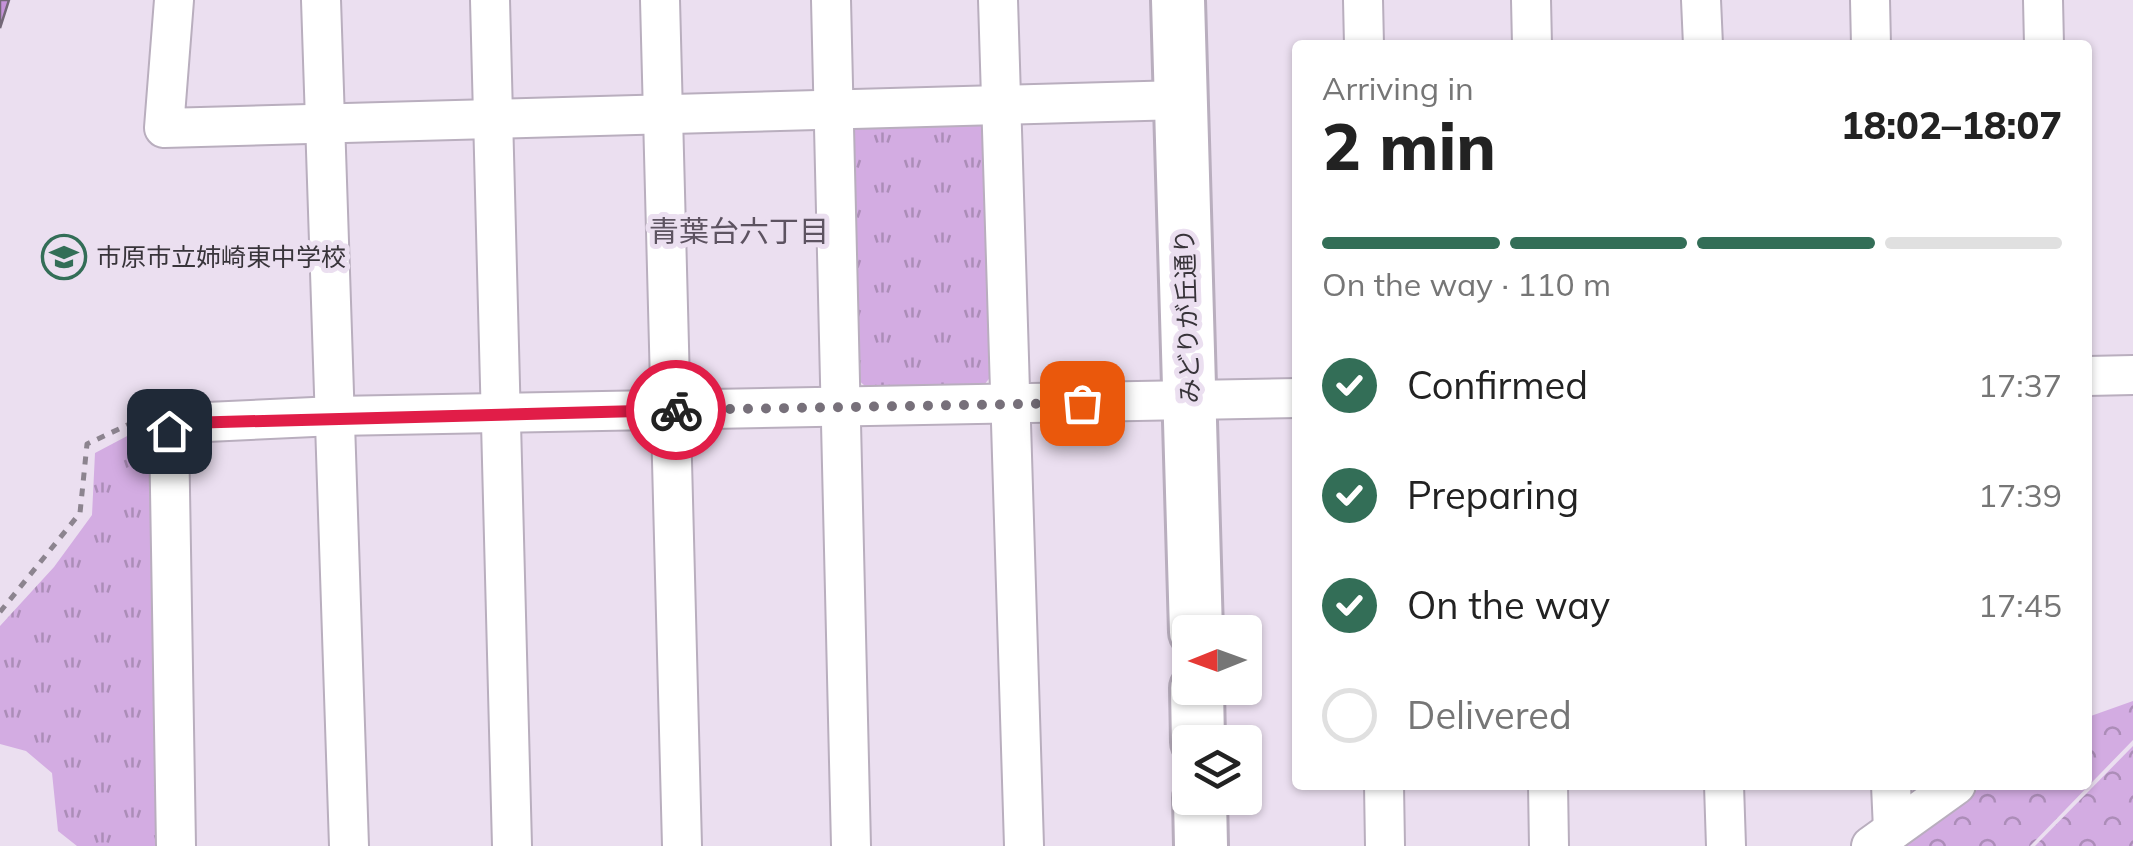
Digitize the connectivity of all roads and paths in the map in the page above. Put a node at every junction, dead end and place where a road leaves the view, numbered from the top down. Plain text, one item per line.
1 (174, 0) edge
2 (321, 0) edge
3 (490, 0) edge
4 (660, 0) edge
5 (831, 0) edge
6 (998, 0) edge
7 (1178, 0) edge
8 (1363, 0) edge
9 (1531, 0) edge
10 (1701, 0) edge
11 (1870, 0) edge
12 (2043, 0) edge
13 (1364, 40) edge
14 (1532, 40) edge
15 (1703, 40) edge
16 (1872, 40) edge
17 (2044, 40) edge
18 (1181, 100) junction
19 (1001, 104) junction
20 (834, 109) junction
21 (662, 113) junction
22 (493, 117) junction
23 (325, 122) junction
24 (2133, 375) edge
25 (2092, 376) edge
26 (1292, 398) edge
27 (1189, 401) junction
28 (1010, 404) junction
29 (840, 408) junction
30 (670, 410) junction
31 (500, 413) junction
32 (335, 416) junction
33 (169, 431) junction
34 (0, 612) edge
35 (1195, 615) edge
36 (1384, 790) edge
37 (1548, 790) edge
38 (1724, 790) edge
39 (1891, 790) edge
40 (1949, 790) edge
41 (1200, 815) edge
42 (1882, 838) edge
43 (176, 846) edge
44 (349, 846) edge
45 (512, 846) edge
46 (682, 846) edge
47 (851, 846) edge
48 (1024, 846) edge
49 (1201, 846) edge
50 (1386, 846) edge
51 (1549, 846) edge
52 (1726, 846) edge

1 - 23 street
2 - 23 street
3 - 22 street
4 - 21 street
5 - 20 street
6 - 19 street
7 - 18 street, みどりが丘通り
8 - 13 street
9 - 14 street
10 - 15 street
11 - 16 street
12 - 17 street
18 - 19 street
18 - 27 street, みどりが丘通り
19 - 20 street
19 - 28 street
20 - 21 street
20 - 29 street
21 - 22 street
21 - 30 street
22 - 23 street
22 - 31 street
23 - 32 street
24 - 25 street
26 - 27 street
27 - 28 street
27 - 35 street, みどりが丘通り
28 - 29 street
28 - 48 street
29 - 30 street
29 - 47 street
30 - 31 street
30 - 46 street
31 - 32 street
31 - 45 street
32 - 33 street
32 - 44 street
33 - 34 path
33 - 43 street
36 - 50 street
37 - 51 street
38 - 52 street
39 - 42 street
40 - 42 street
41 - 49 street

